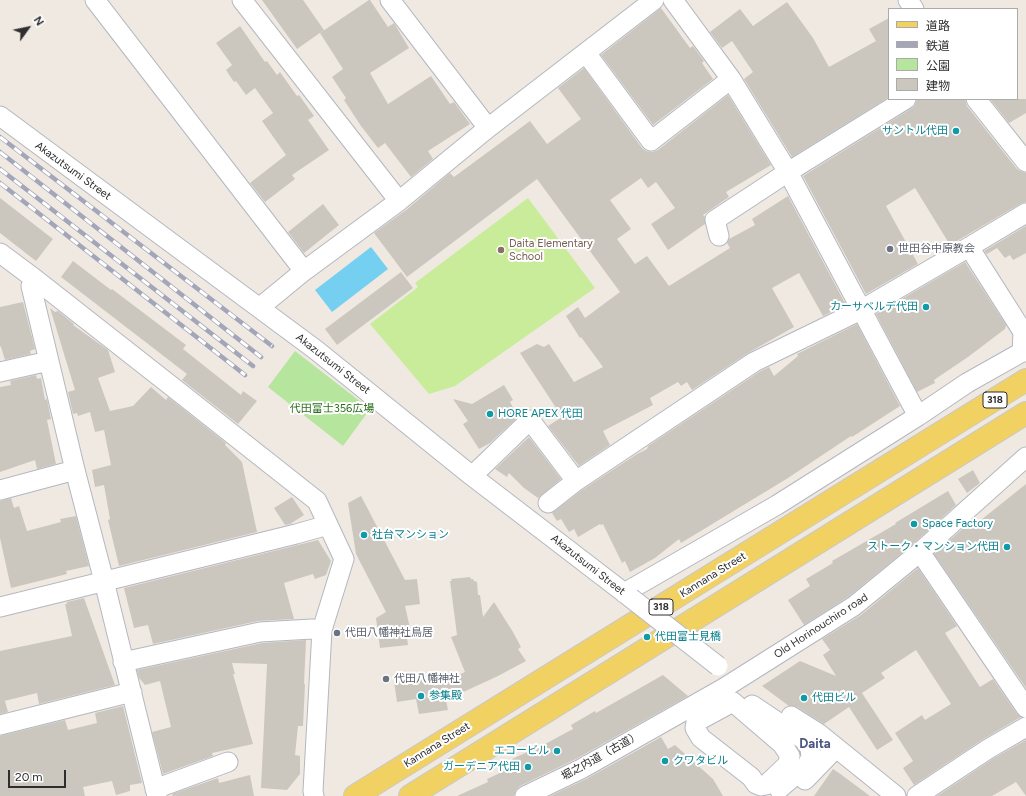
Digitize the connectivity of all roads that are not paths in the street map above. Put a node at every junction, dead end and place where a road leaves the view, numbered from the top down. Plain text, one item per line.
1 (95, 0) edge
2 (242, 0) edge
3 (390, 0) edge
4 (654, 0) edge
5 (673, 0) edge
6 (586, 53) junction
7 (731, 79) junction
8 (904, 100) edge
9 (977, 100) edge
10 (0, 116) edge
11 (488, 128) junction
12 (1026, 162) edge
13 (788, 172) junction
14 (398, 201) junction
15 (1026, 213) edge
16 (719, 236) dead end
17 (969, 247) junction
18 (1, 255) edge
19 (304, 271) junction
20 (35, 279) junction
21 (259, 308) junction
22 (861, 310) junction
23 (1024, 352) edge
24 (49, 361) junction
25 (0, 372) edge
26 (1026, 380) edge
27 (1026, 413) edge
28 (918, 416) junction
29 (1026, 459) edge
30 (75, 470) junction
31 (472, 476) junction
32 (576, 481) junction
33 (0, 490) edge
34 (548, 502) dead end
35 (328, 525) junction
36 (920, 552) junction
37 (104, 581) junction
38 (627, 595) junction
39 (0, 607) edge
40 (322, 630) junction
41 (123, 662) junction
42 (732, 684) junction
43 (132, 692) junction
44 (758, 695) dead end
45 (1026, 708) edge
46 (676, 714) junction
47 (0, 726) edge
48 (1026, 727) edge
49 (696, 730) joint
50 (836, 748) junction
51 (867, 758) dead end
52 (228, 762) dead end
53 (156, 792) edge
54 (314, 796) edge
55 (355, 796) edge
56 (410, 796) edge
57 (525, 796) edge
58 (755, 796) edge
59 (768, 796) edge
60 (790, 796) edge
61 (896, 796) edge
62 (912, 796) edge
63 (917, 796) edge

1 - 19 street
2 - 14 street
3 - 11 street
4 - 6 street
5 - 7 street
6 - 7 street
6 - 11 street
7 - 13 street
8 - 13 street
9 - 12 street
10 - 21 street, Akazutsumi Street
11 - 14 street
13 - 16 street
13 - 22 street
14 - 19 street
15 - 17 street
17 - 22 street
17 - 23 street
18 - 20 street
19 - 21 street
20 - 24 street
20 - 35 street
21 - 31 street, Akazutsumi Street
22 - 28 street
22 - 32 street
23 - 28 street
24 - 25 street
24 - 30 street
26 - 55 main road, Kannana Street / 318
27 - 56 main road, 318
28 - 38 street
29 - 36 street, Old Horinouchiro road
30 - 33 street
30 - 37 street
31 - 32 street
31 - 38 street, Akazutsumi Street
32 - 34 street
35 - 37 street
35 - 40 street
36 - 42 street, Old Horinouchiro road
36 - 45 street
37 - 39 street
37 - 41 street
38 - 42 street, Akazutsumi Street, bridge
40 - 41 street
40 - 54 street
41 - 43 street
42 - 46 street, Old Horinouchiro road
42 - 59 street, Akazutsumi Street
43 - 47 street
43 - 53 street
44 - 50 street
46 - 57 street, 堀之内道（古道）
46 - 58 street
48 - 63 street
49 - 49 street
50 - 60 street
50 - 61 street
51 - 62 street
52 - 53 street

